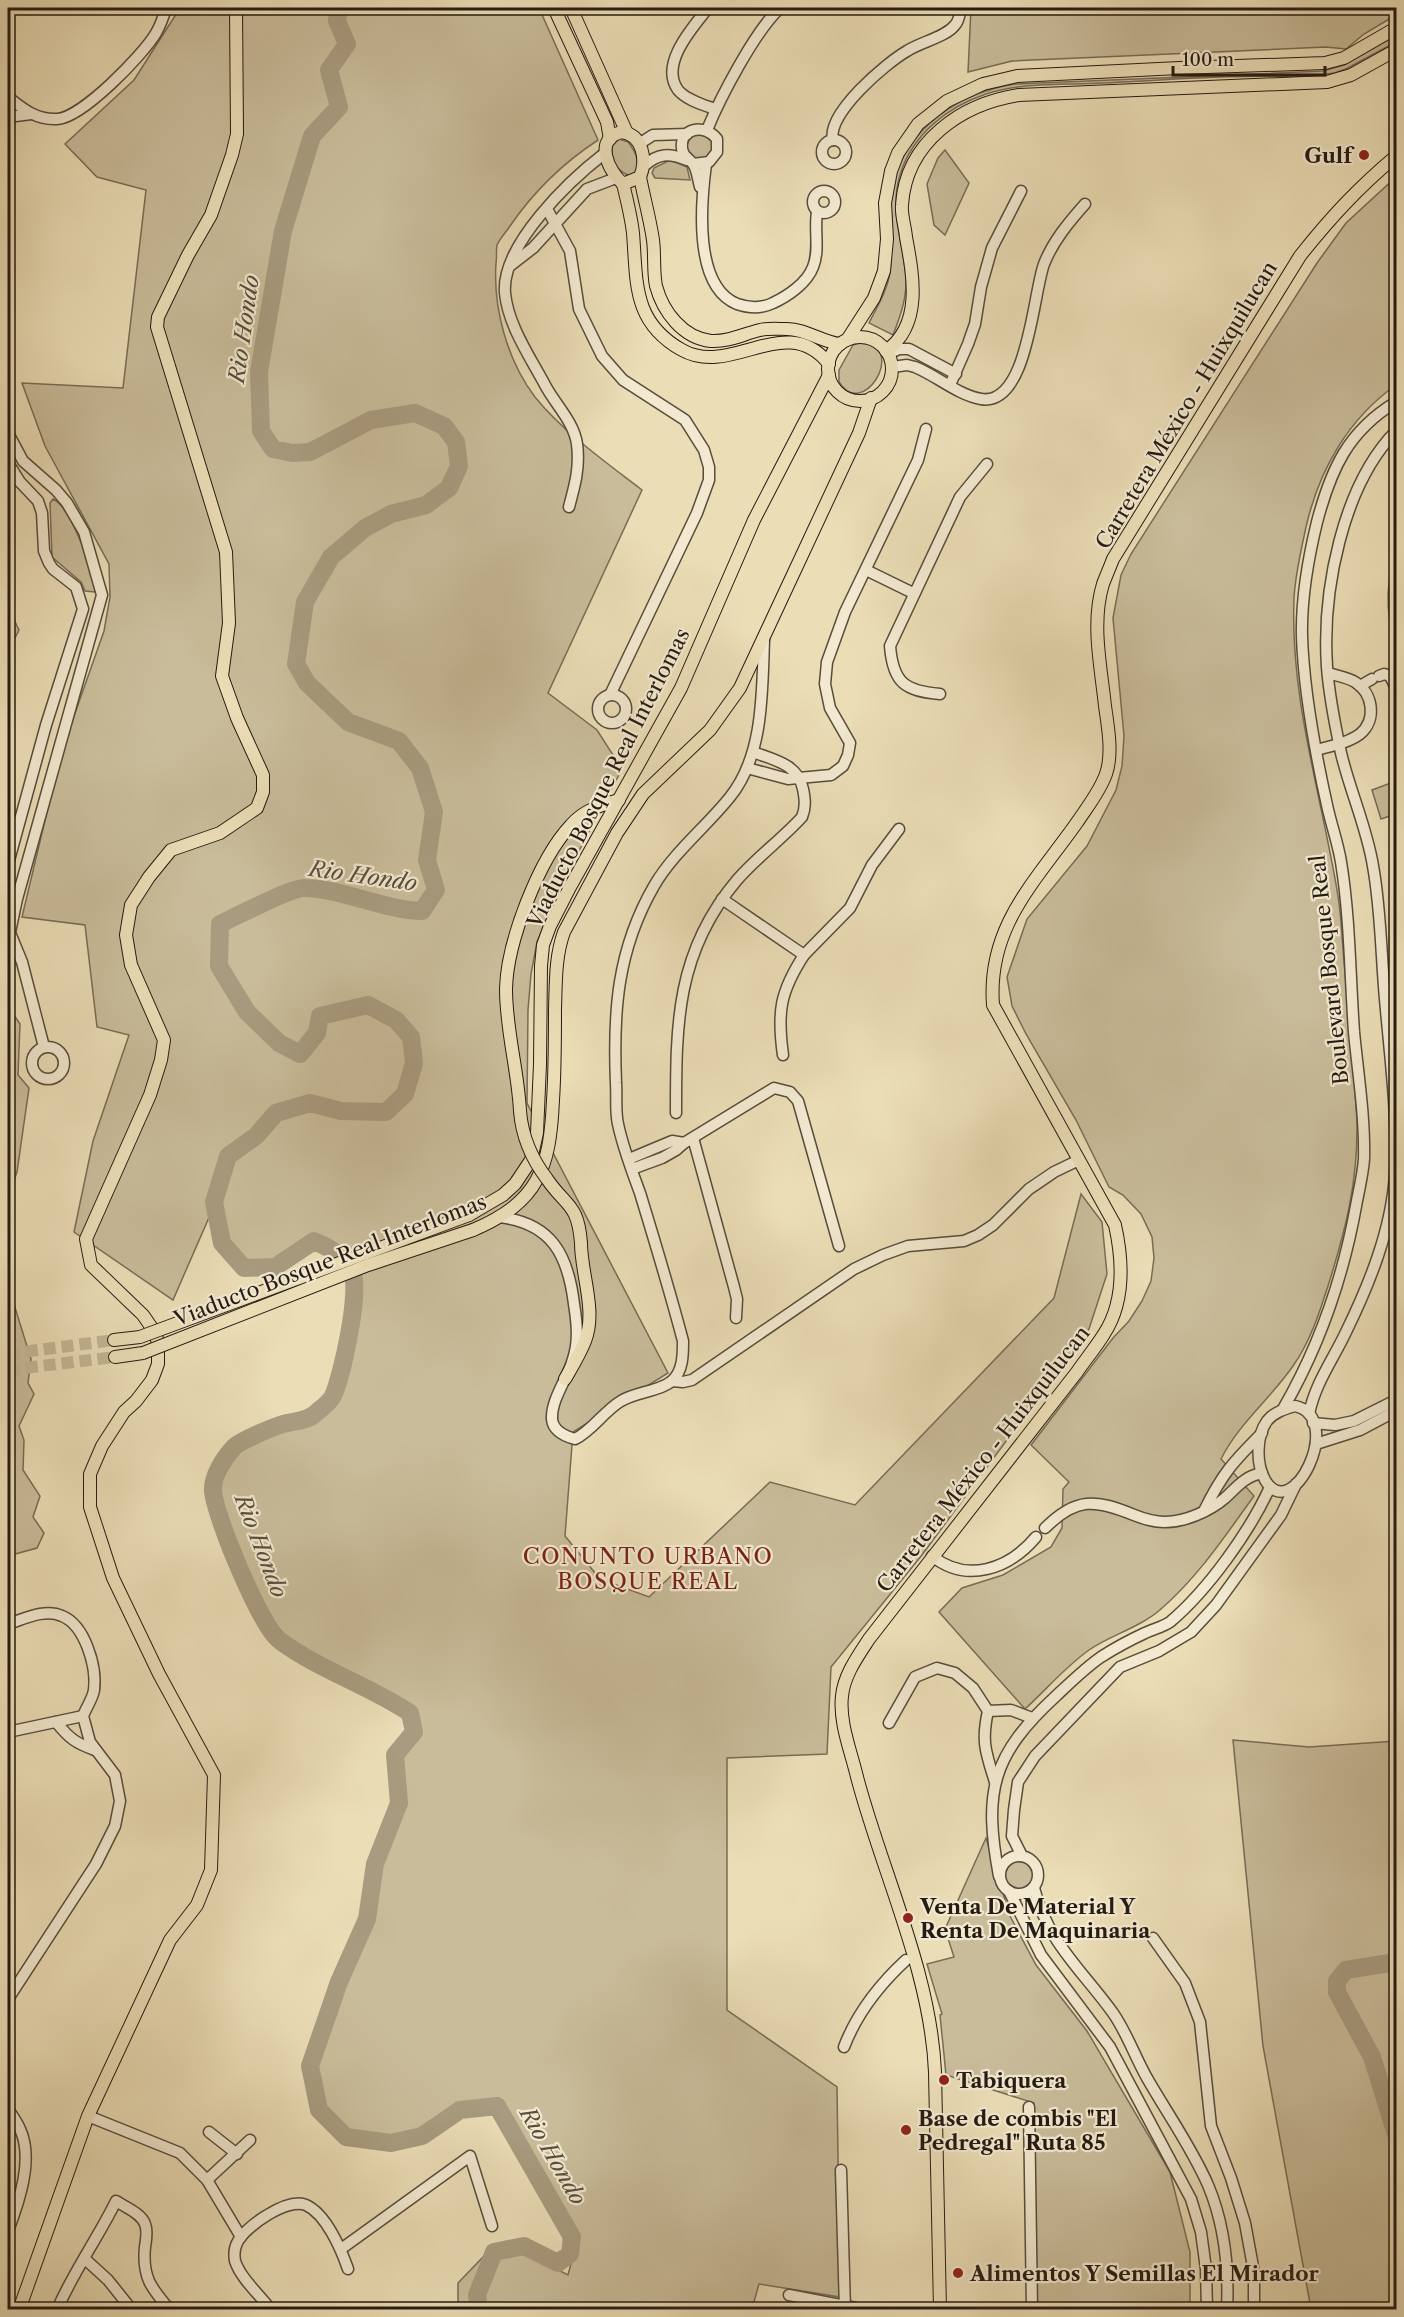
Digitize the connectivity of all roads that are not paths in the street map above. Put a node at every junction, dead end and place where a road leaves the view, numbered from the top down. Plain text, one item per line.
1 (10, 8) edge
2 (166, 8) edge
3 (236, 8) edge
4 (554, 8) edge
5 (571, 8) edge
6 (708, 8) edge
7 (780, 8) edge
8 (961, 8) edge
9 (8, 13) edge
10 (1396, 28) edge
11 (1396, 50) edge
12 (8, 97) edge
13 (715, 109) junction
14 (31, 114) junction
15 (8, 117) edge
16 (707, 130) junction
17 (627, 133) junction
18 (687, 134) junction
19 (610, 139) junction
20 (833, 140) dead end
21 (639, 144) junction
22 (605, 153) junction
23 (1396, 156) edge
24 (690, 162) junction
25 (706, 164) junction
26 (642, 172) junction
27 (619, 181) junction
28 (1021, 191) dead end
29 (702, 196) junction
30 (1085, 204) dead end
31 (547, 209) junction
32 (817, 212) dead end
33 (555, 224) junction
34 (509, 267) junction
35 (843, 342) junction
36 (889, 357) junction
37 (829, 369) junction
38 (956, 374) junction
39 (950, 385) junction
40 (871, 398) junction
41 (1396, 402) edge
42 (926, 429) dead end
43 (1396, 431) edge
44 (8, 433) edge
45 (8, 463) edge
46 (987, 464) dead end
47 (56, 490) junction
48 (38, 501) junction
49 (569, 507) dead end
50 (866, 570) junction
51 (914, 593) junction
52 (102, 594) junction
53 (81, 599) junction
54 (764, 640) junction
55 (1328, 673) junction
56 (1360, 686) junction
57 (1396, 688) edge
58 (610, 694) dead end
59 (940, 694) dead end
60 (1339, 743) junction
61 (1316, 750) junction
62 (753, 752) junction
63 (747, 768) junction
64 (801, 778) junction
65 (619, 800) junction
66 (899, 829) dead end
67 (8, 864) edge
68 (722, 900) junction
69 (9, 930) edge
70 (804, 955) junction
71 (44, 1047) dead end
72 (783, 1055) dead end
73 (676, 1113) dead end
74 (689, 1140) junction
75 (1079, 1160) junction
76 (630, 1164) junction
77 (499, 1217) junction
78 (839, 1246) dead end
79 (736, 1318) dead end
80 (114, 1340) tunnel mouth
81 (115, 1357) tunnel mouth
82 (565, 1379) junction
83 (672, 1381) junction
84 (1396, 1400) edge
85 (1283, 1410) junction
86 (1396, 1411) edge
87 (1311, 1418) junction
88 (1262, 1432) junction
89 (1316, 1444) junction
90 (1262, 1473) junction
91 (1296, 1484) junction
92 (1270, 1486) junction
93 (1204, 1511) junction
94 (1045, 1528) dead end
95 (1036, 1538) dead end
96 (932, 1556) junction
97 (8, 1624) edge
98 (988, 1711) junction
99 (83, 1716) junction
100 (1032, 1718) junction
101 (56, 1722) junction
102 (889, 1723) dead end
103 (8, 1732) edge
104 (96, 1750) junction
105 (996, 1782) junction
106 (1022, 1857) junction
107 (999, 1876) junction
108 (1034, 1888) junction
109 (1009, 1891) junction
110 (1153, 1938) dead end
111 (906, 1960) dead end
112 (8, 1999) edge
113 (844, 2046) dead end
114 (1029, 2107) dead end
115 (8, 2109) edge
116 (88, 2115) junction
117 (209, 2132) dead end
118 (250, 2140) dead end
119 (237, 2154) junction
120 (841, 2170) dead end
121 (207, 2180) junction
122 (492, 2226) dead end
123 (8, 2230) edge
124 (240, 2237) junction
125 (341, 2248) junction
126 (85, 2259) junction
127 (348, 2270) dead end
128 (789, 2295) dead end
129 (845, 2307) edge
130 (19, 2310) edge
131 (57, 2310) edge
132 (132, 2310) edge
133 (170, 2310) edge
134 (271, 2310) edge
135 (866, 2310) edge
136 (940, 2310) edge
137 (1032, 2310) edge
138 (1206, 2310) edge
139 (1227, 2310) edge
140 (1254, 2310) edge

1 - 9 street
2 - 14 street
3 - 116 main road
4 - 19 main road
5 - 17 main road
6 - 13 street
7 - 13 street
8 - 20 street
10 - 35 main road
11 - 36 main road
12 - 14 street
13 - 16 street
14 - 15 street
16 - 18 street
16 - 25 street
17 - 19 main road
17 - 21 main road
18 - 21 street
18 - 24 street
19 - 22 main road
21 - 26 main road
22 - 27 main road
22 - 31 street
23 - 75 main road, Carretera México - Huixquilucan
24 - 25 street
24 - 26 street
24 - 29 street
25 - 29 street
26 - 27 main road
26 - 35 main road
27 - 33 street
27 - 37 main road
28 - 38 street
29 - 32 street
30 - 39 street
31 - 33 street
31 - 34 street
33 - 34 street
33 - 58 street
34 - 49 street
35 - 36 main road
35 - 37 main road
36 - 38 street
36 - 39 street
36 - 40 main road
37 - 40 main road
37 - 65 main road, Viaducto Bosque Real Interlomas
38 - 39 street
40 - 54 main road, Viaducto Bosque Real Interlomas
41 - 61 street, Boulevard Bosque Real
42 - 50 street
43 - 55 street
44 - 47 street
45 - 48 street
46 - 51 street
47 - 48 street
47 - 52 street
48 - 53 street
50 - 51 street
50 - 64 street
51 - 59 street
52 - 53 street
52 - 69 street
53 - 67 street
54 - 62 street
54 - 77 main road, Viaducto Bosque Real Interlomas
55 - 56 street
55 - 60 street
56 - 57 street
56 - 60 street
60 - 61 street
60 - 87 street
61 - 85 street, Boulevard Bosque Real
62 - 63 street
62 - 64 street
63 - 64 street
63 - 76 street
64 - 68 street
65 - 80 main road, Viaducto Bosque Real Interlomas, bridge
65 - 82 main road, bridge
66 - 70 street
68 - 70 street
68 - 73 street
69 - 71 street
70 - 72 street
74 - 76 street
74 - 78 street
74 - 79 street
75 - 83 street
75 - 96 main road, Carretera México - Huixquilucan
76 - 83 street
77 - 81 main road, Viaducto Bosque Real Interlomas, bridge
77 - 82 street
82 - 83 street
84 - 87 street
85 - 87 street
85 - 88 street
86 - 89 street
87 - 89 street
88 - 90 street
88 - 93 street
89 - 91 street
90 - 92 street
90 - 93 street
91 - 92 street
91 - 106 street
92 - 100 street
93 - 94 street
95 - 96 street
96 - 136 main road, Carretera México - Huixquilucan
97 - 99 street
98 - 100 street
98 - 102 street
98 - 105 street
99 - 101 street
99 - 104 street
100 - 105 street
101 - 103 street
101 - 104 street
104 - 112 street
105 - 107 street
106 - 107 street
106 - 108 street
107 - 109 street
108 - 109 street
108 - 139 street
109 - 138 street
110 - 140 street
111 - 113 street
114 - 137 street
115 - 123 street
116 - 121 street
116 - 130 main road
117 - 119 street
118 - 119 street
119 - 121 street
120 - 129 street
121 - 124 street
122 - 125 street
124 - 125 street
124 - 134 street
125 - 127 street
126 - 131 street
126 - 132 street
126 - 133 street
128 - 129 street
129 - 135 street

